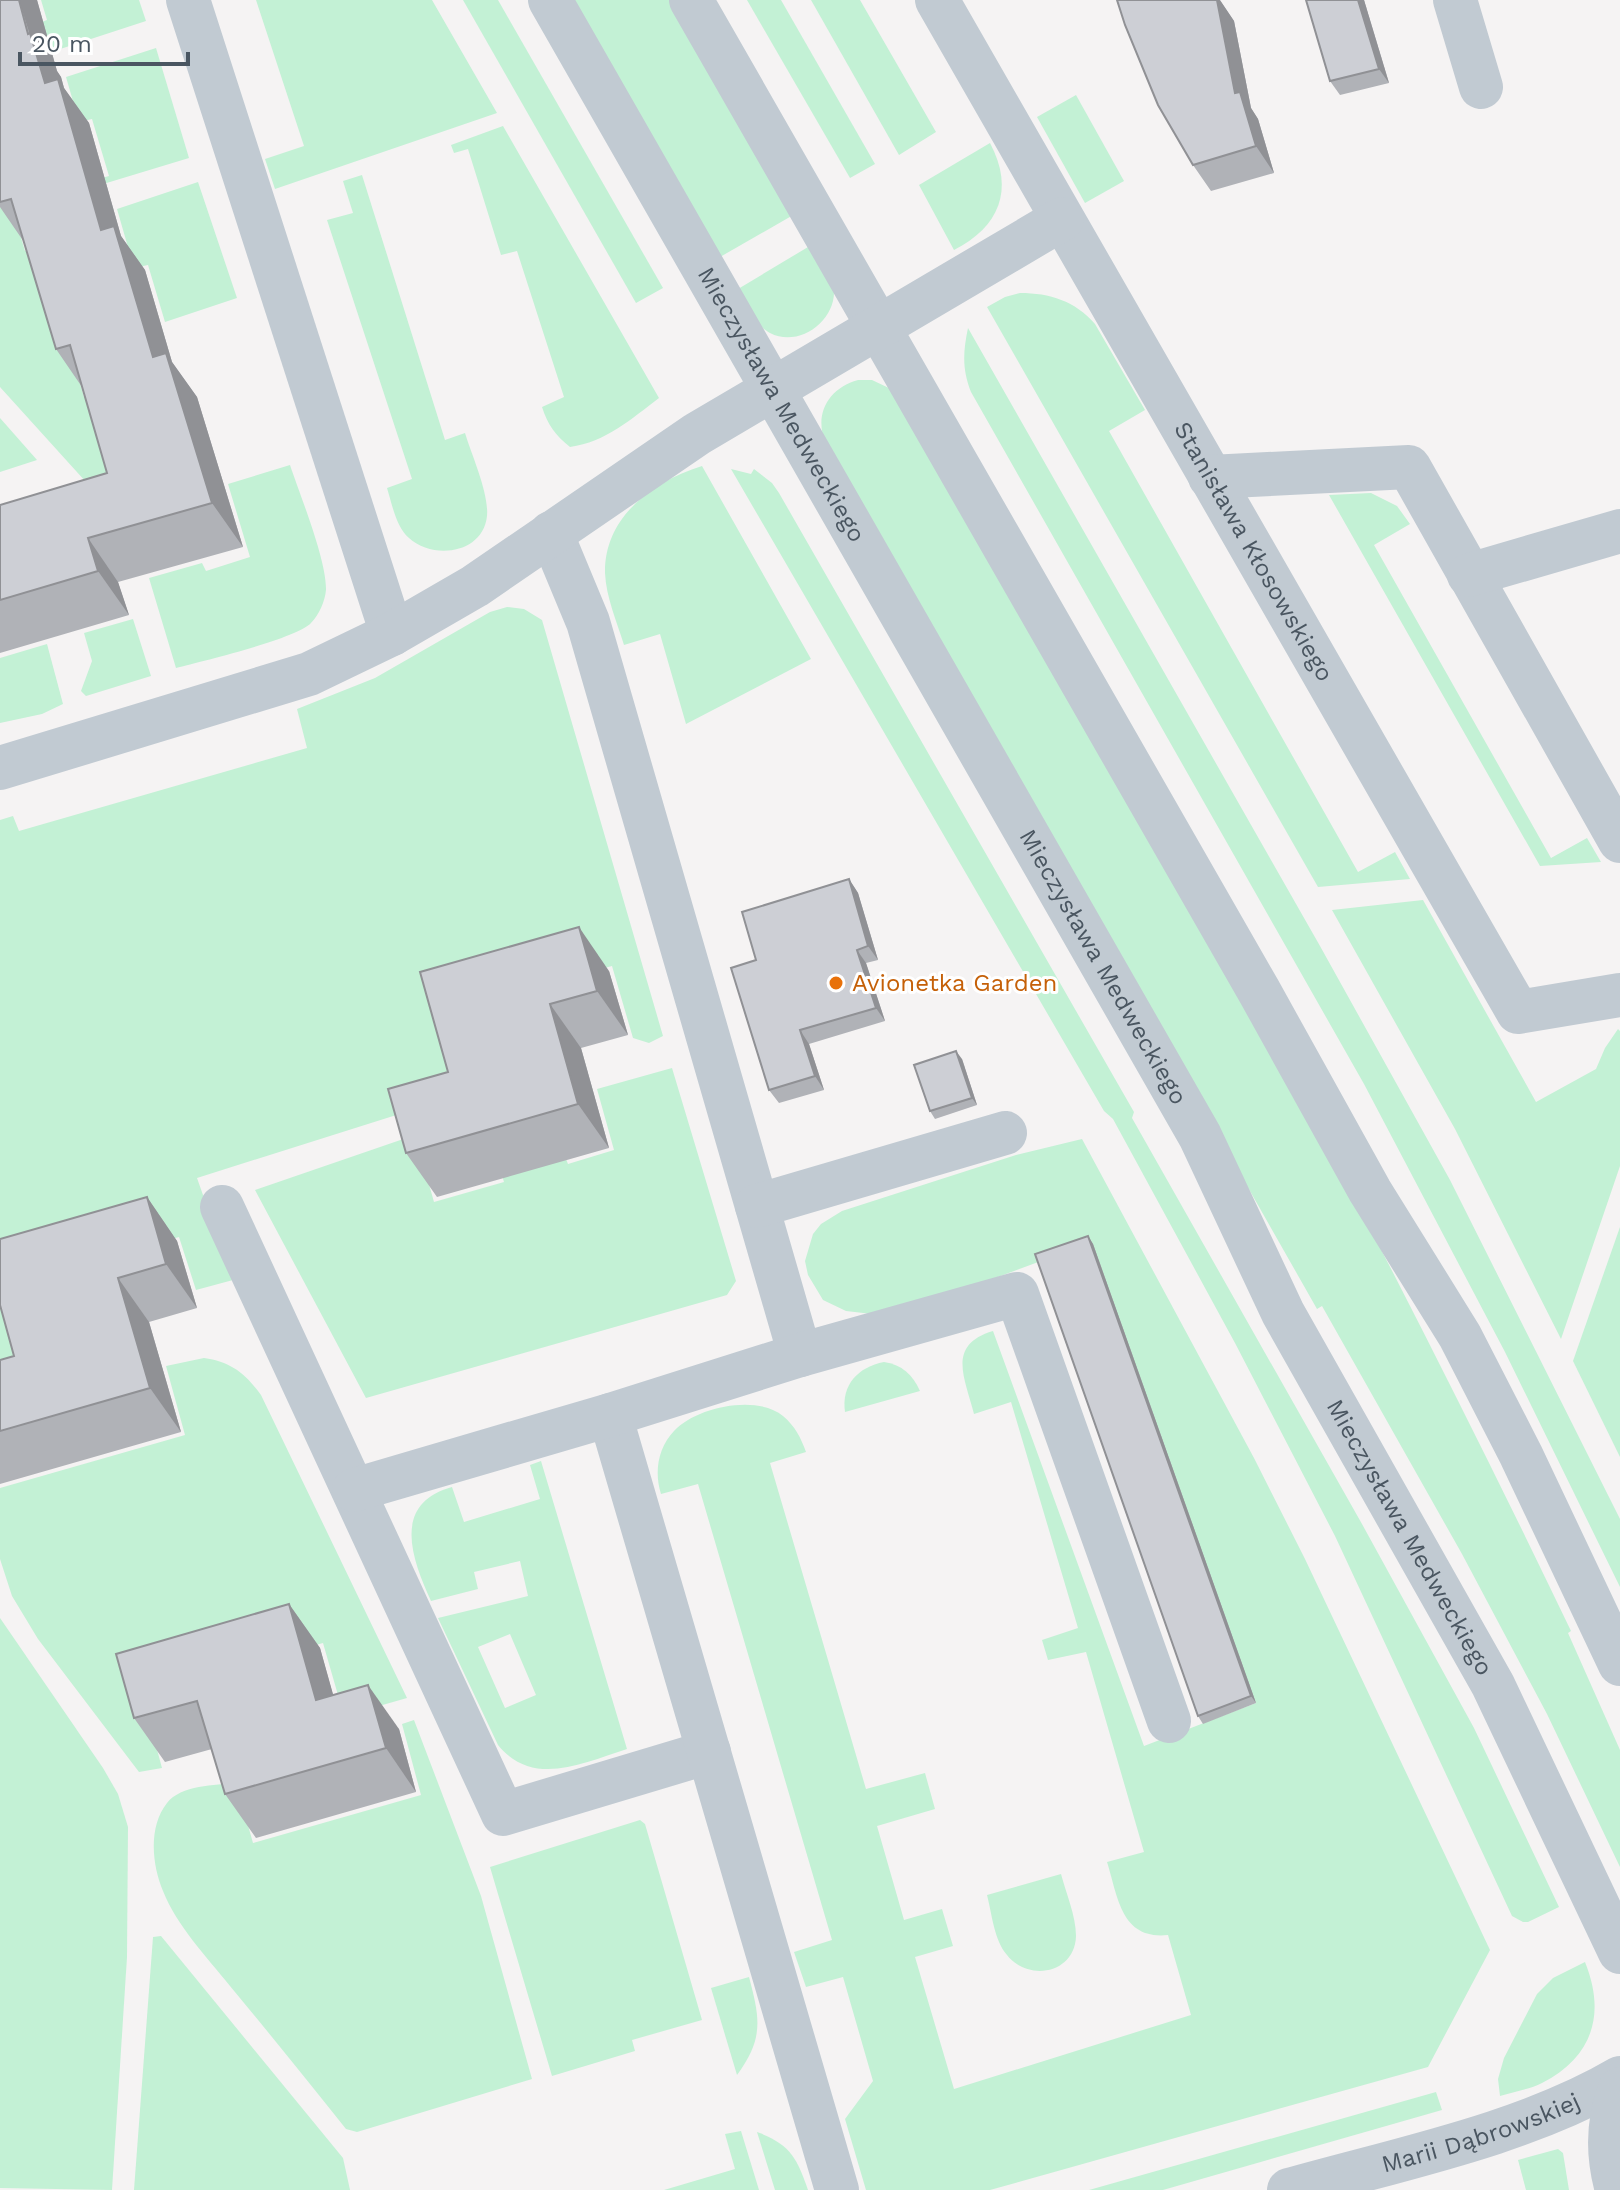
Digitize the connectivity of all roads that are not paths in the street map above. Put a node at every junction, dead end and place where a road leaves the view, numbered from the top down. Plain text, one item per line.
1 (188, 0) edge
2 (550, 0) edge
3 (691, 0) edge
4 (937, 0) edge
5 (1455, 0) edge
6 (1481, 87) dead end
7 (1062, 219) junction
8 (879, 327) junction
9 (775, 389) junction
10 (1210, 477) junction
11 (1620, 531) edge
12 (551, 533) junction
13 (1469, 575) junction
14 (392, 634) junction
15 (0, 768) edge
16 (1620, 841) edge
17 (1620, 995) edge
18 (1005, 1133) dead end
19 (757, 1206) junction
20 (222, 1207) dead end
21 (800, 1355) junction
22 (610, 1415) junction
23 (354, 1490) junction
24 (1620, 1664) edge
25 (1169, 1721) dead end
26 (709, 1752) junction
27 (1620, 1952) edge
28 (1620, 2078) edge
29 (1620, 2089) edge
30 (837, 2190) edge
31 (1289, 2190) edge
32 (1617, 2190) edge

1 - 14 street
2 - 9 street, Mieczysława Medweckiego
3 - 8 street
4 - 7 street, Stanisława Kłosowskiego
5 - 6 street
7 - 8 street
7 - 10 street, Stanisława Kłosowskiego
8 - 9 street
8 - 24 street
9 - 12 street
9 - 27 street, Mieczysława Medweckiego
10 - 13 street
10 - 17 street, Stanisława Kłosowskiego
11 - 13 street
12 - 14 street
12 - 19 street
13 - 16 street
14 - 15 street
18 - 19 street
19 - 21 street
20 - 23 street
21 - 22 street
21 - 25 street
22 - 23 street
22 - 26 street
23 - 26 street
26 - 30 street
28 - 31 street, Marii Dąbrowskiej
29 - 32 street

